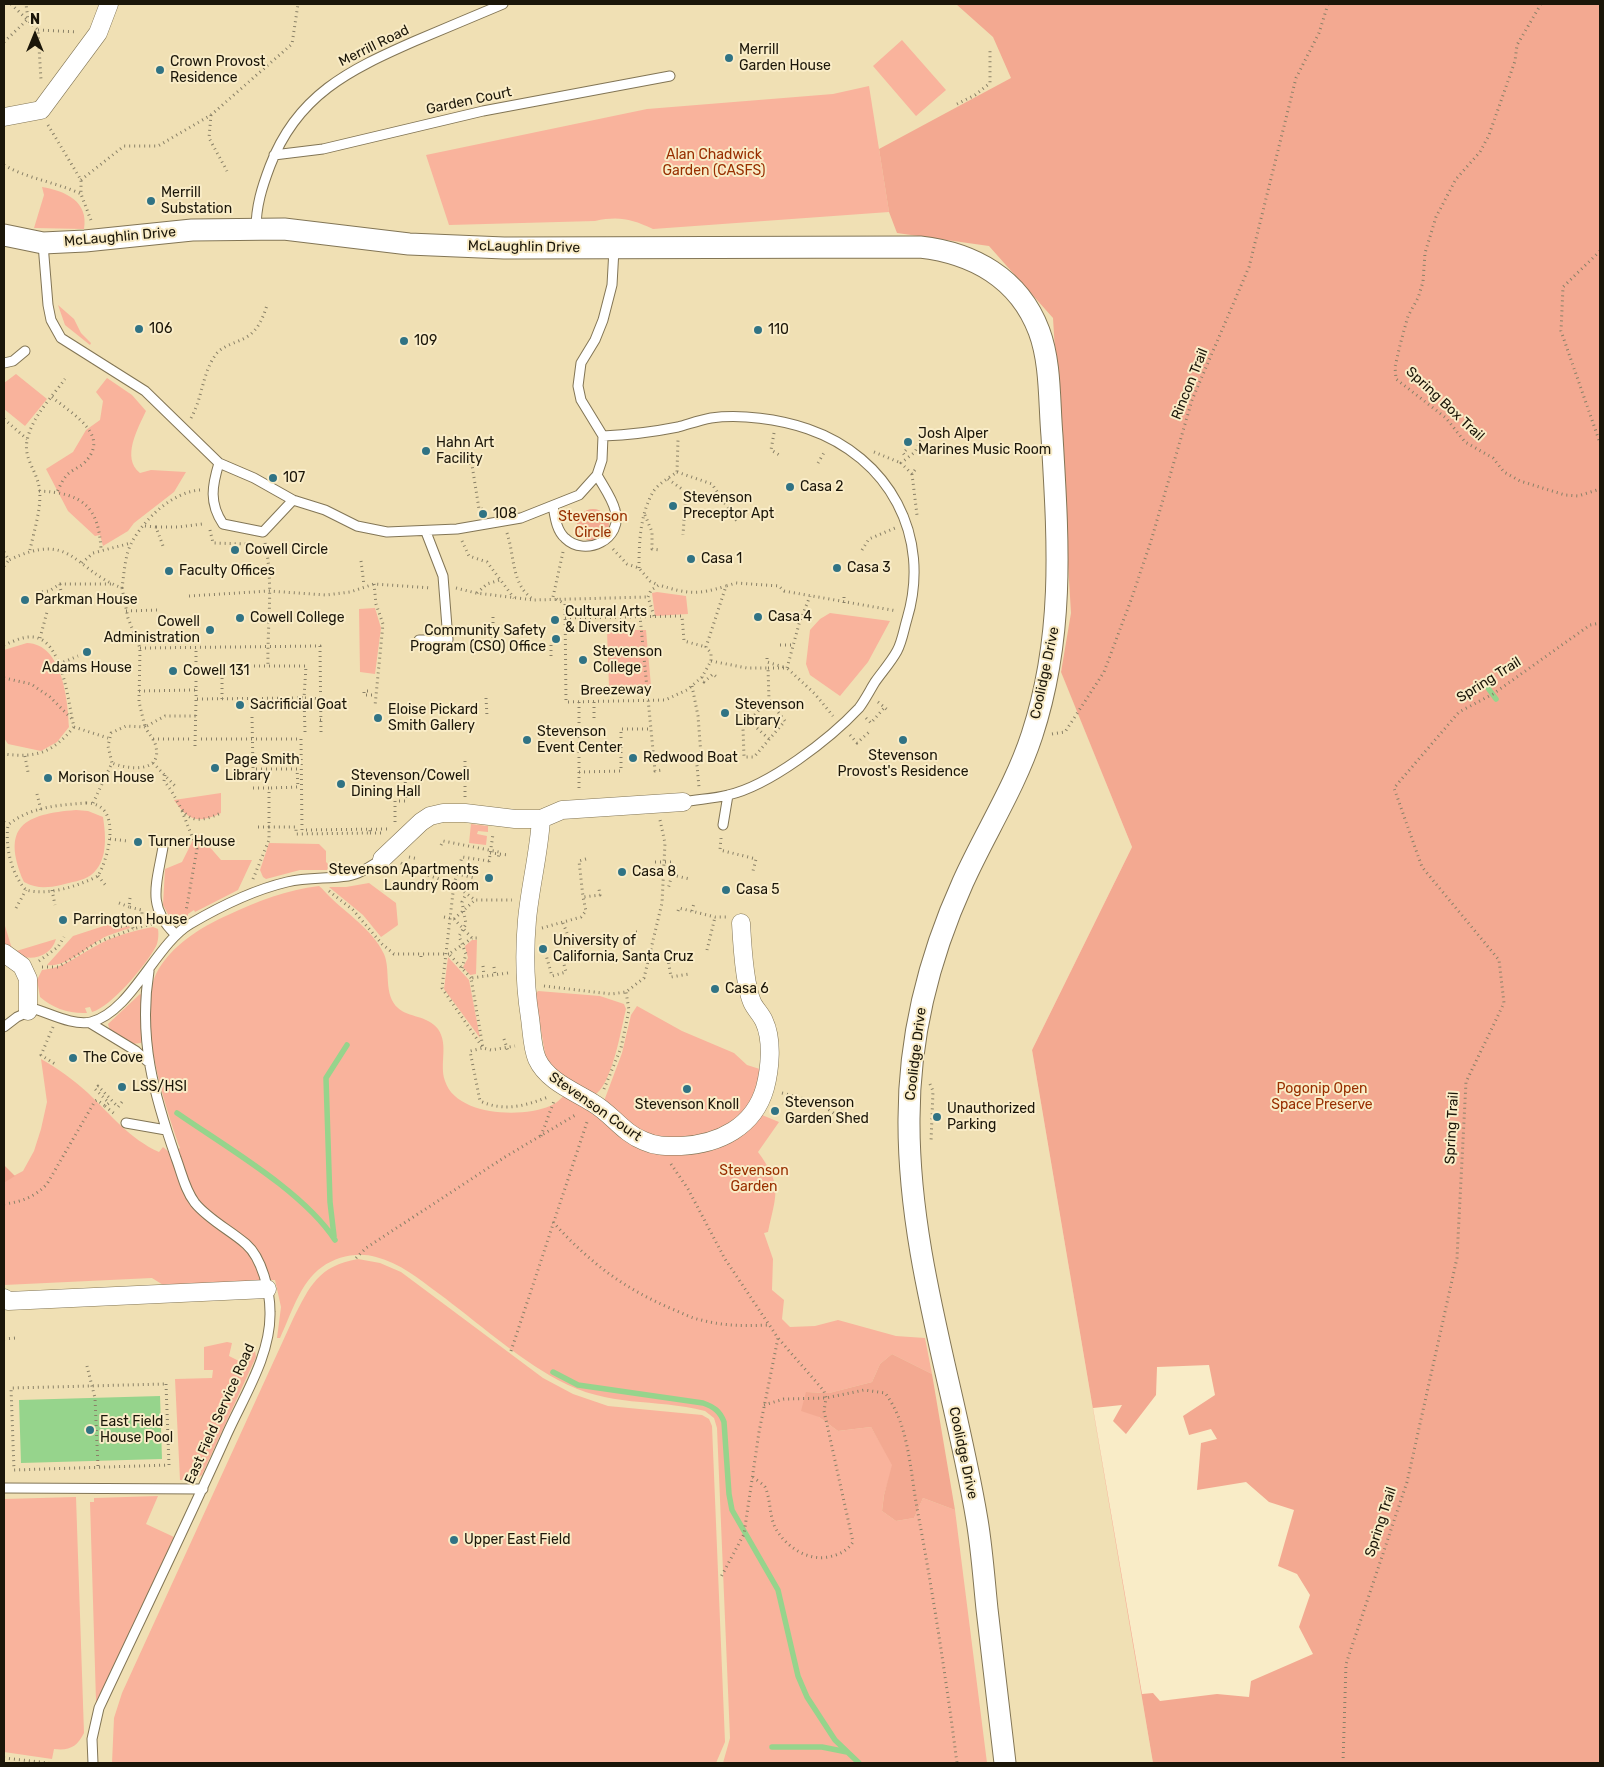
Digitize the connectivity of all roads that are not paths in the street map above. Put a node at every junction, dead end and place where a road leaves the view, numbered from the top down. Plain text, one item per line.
1 (109, 4) edge
2 (503, 4) edge
3 (670, 76) dead end
4 (4, 117) edge
5 (274, 155) junction
6 (256, 229) junction
7 (4, 235) edge
8 (43, 243) junction
9 (614, 248) junction
10 (1026, 306) joint
11 (25, 351) dead end
12 (4, 363) edge
13 (602, 436) junction
14 (219, 463) junction
15 (597, 475) junction
16 (293, 500) junction
17 (553, 506) junction
18 (426, 532) junction
19 (420, 640) dead end
20 (728, 795) junction
21 (683, 802) joint
22 (541, 819) junction
23 (723, 825) road end
24 (163, 847) dead end
25 (382, 860) joint
26 (742, 923) dead end
27 (175, 934) junction
28 (4, 953) edge
29 (149, 971) junction
30 (28, 1011) junction
31 (90, 1022) junction
32 (4, 1027) edge
33 (147, 1061) junction
34 (126, 1123) dead end
35 (166, 1130) junction
36 (268, 1289) junction
37 (4, 1298) edge
38 (4, 1488) edge
39 (202, 1489) junction
40 (93, 1763) edge
41 (1005, 1763) edge

1 - 4 street
2 - 5 lane, Merrill Road
3 - 5 lane, Garden Court
5 - 6 lane, Merrill Road
6 - 8 street, McLaughlin Drive
6 - 9 street, McLaughlin Drive
7 - 8 street, McLaughlin Drive
8 - 14 lane
9 - 10 street, McLaughlin Drive
9 - 13 lane
10 - 41 street, Coolidge Drive
11 - 12 lane
13 - 15 lane
13 - 20 lane
14 - 16 lane
14 - 16 lane
15 - 17 lane
15 - 17 lane
16 - 18 lane
17 - 18 lane
18 - 19 lane
20 - 21 lane
20 - 23 lane
21 - 22 street
22 - 25 street
22 - 26 street, Stevenson Court
24 - 27 lane
25 - 27 lane
27 - 29 lane
28 - 30 street
29 - 31 lane
29 - 33 lane, East Field Service Road
30 - 31 lane
30 - 32 lane
31 - 33 lane
33 - 35 lane, East Field Service Road
34 - 35 lane
35 - 36 lane, East Field Service Road
36 - 37 street
36 - 39 lane, East Field Service Road
38 - 39 lane
39 - 40 lane, East Field Service Road

